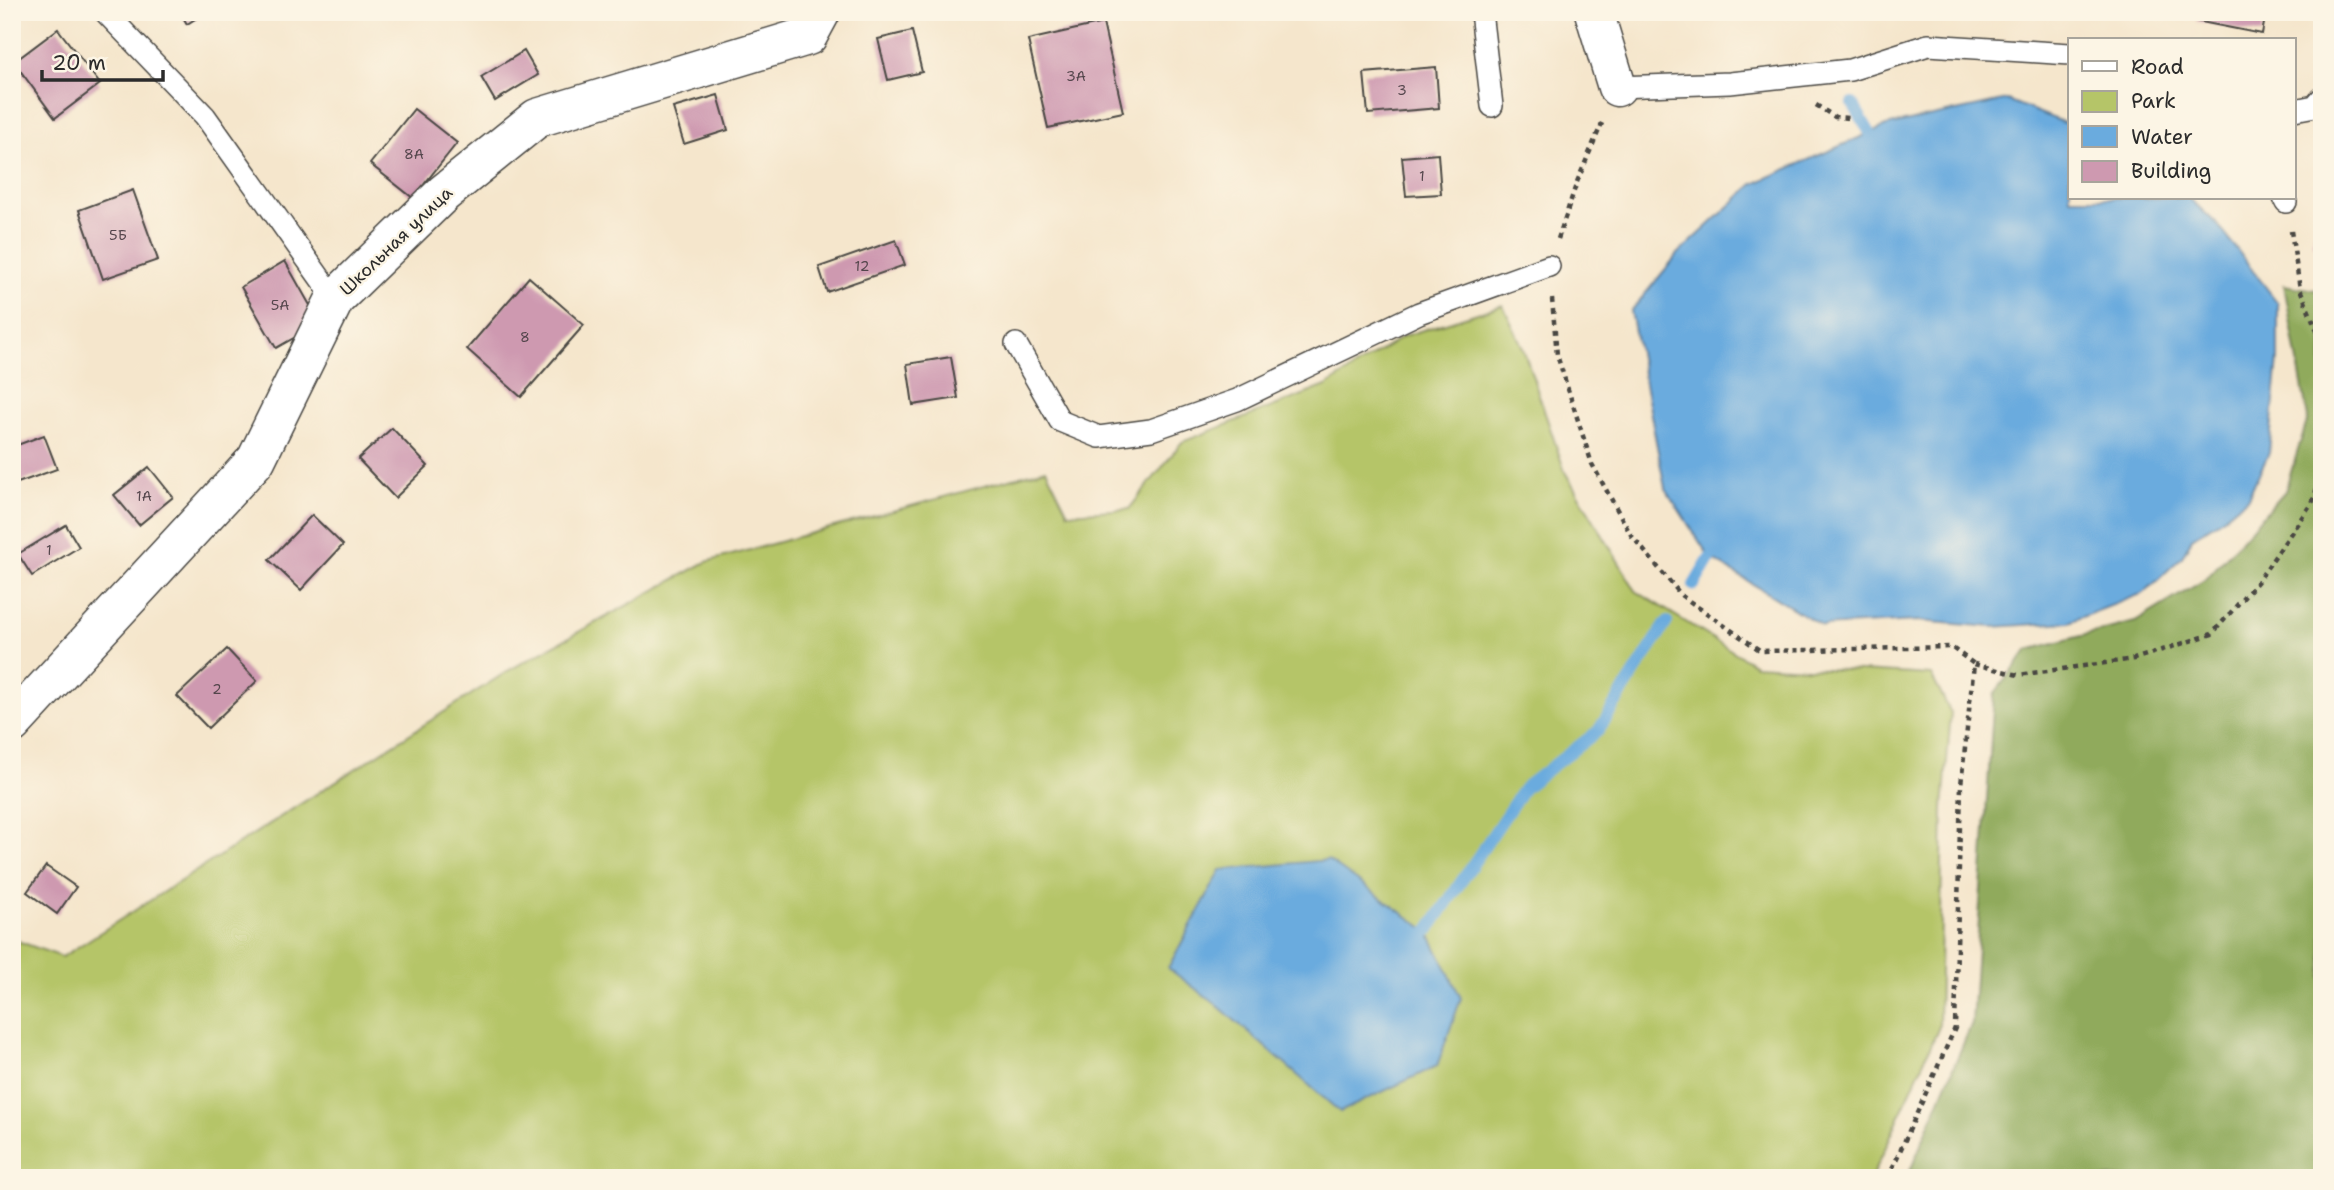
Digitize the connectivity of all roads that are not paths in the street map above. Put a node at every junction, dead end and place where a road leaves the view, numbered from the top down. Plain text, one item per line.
1 (104, 12) edge
2 (821, 12) edge
3 (1480, 12) edge
4 (1594, 12) edge
5 (2068, 54) edge
6 (1617, 87) joint
7 (2322, 98) edge
8 (1492, 106) dead end
9 (2296, 110) edge
10 (1549, 266) road end
11 (335, 299) junction
12 (1016, 344) dead end
13 (12, 724) edge

1 - 11 lane
2 - 11 street, Школьная улица
3 - 8 lane
4 - 6 street
5 - 6 lane
7 - 9 lane
10 - 12 lane
11 - 13 street, Школьная улица

